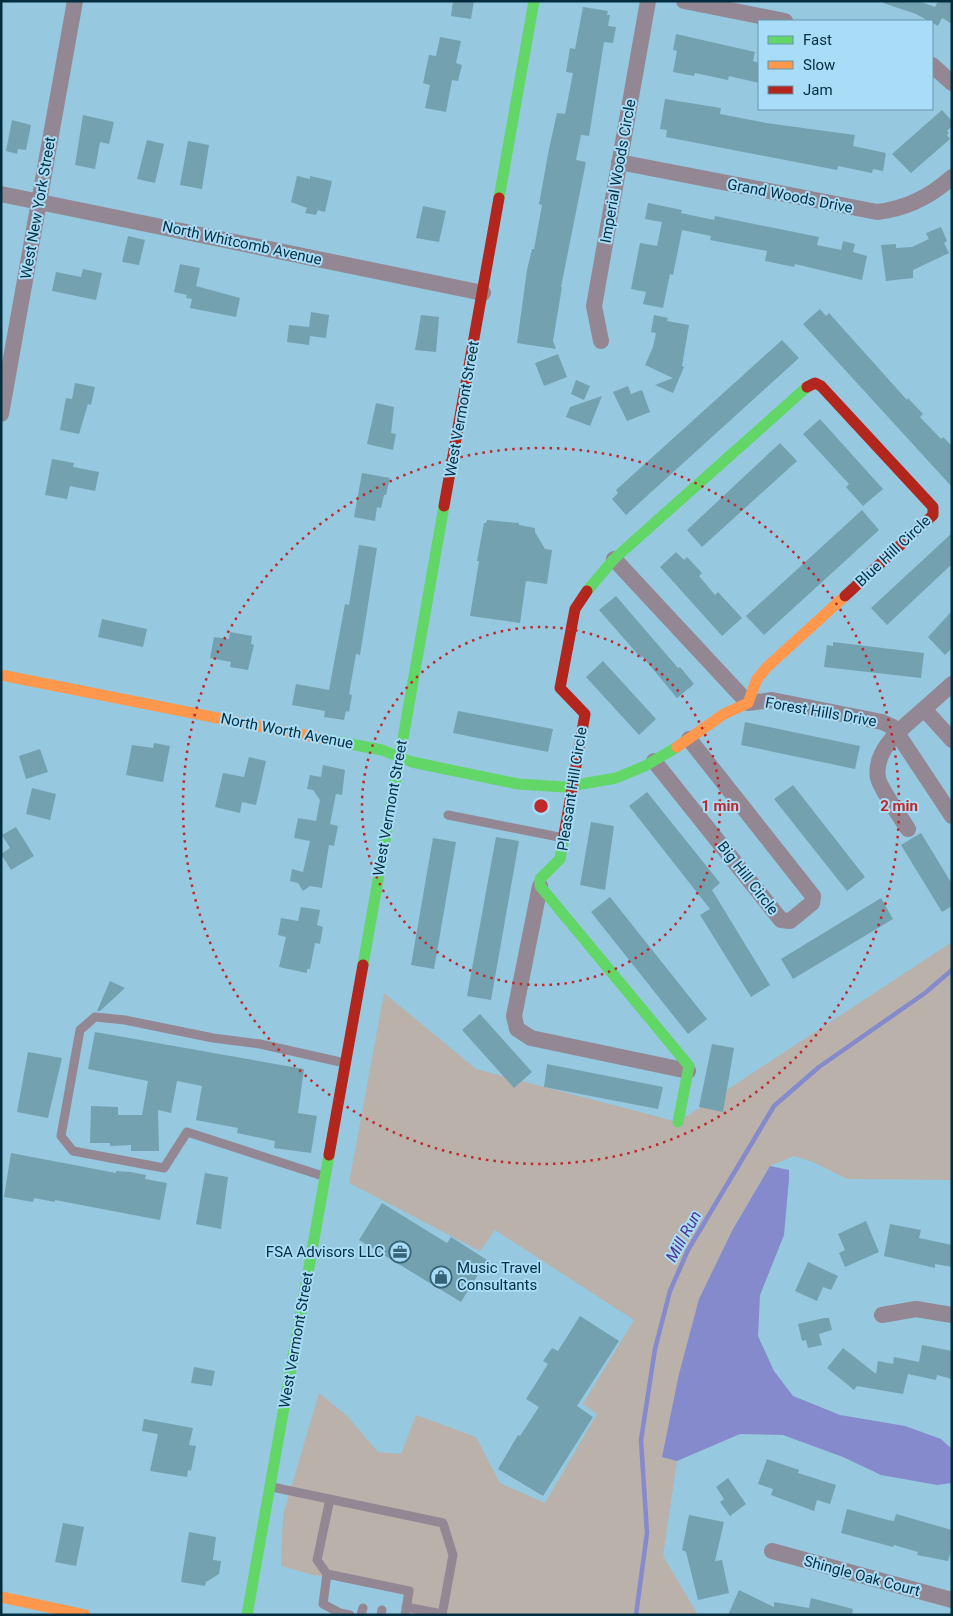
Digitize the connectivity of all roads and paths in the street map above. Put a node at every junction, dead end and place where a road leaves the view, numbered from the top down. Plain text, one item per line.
1 (75, 1) edge
2 (534, 1) edge
3 (648, 1) edge
4 (684, 1) edge
5 (780, 20) edge
6 (933, 66) edge
7 (952, 83) edge
8 (620, 162) junction
9 (952, 177) edge
10 (1, 194) edge
11 (39, 202) junction
12 (483, 293) junction
13 (601, 340) dead end
14 (1, 414) edge
15 (614, 559) junction
16 (1, 675) edge
17 (952, 684) edge
18 (748, 703) junction
19 (924, 709) junction
20 (898, 733) junction
21 (689, 739) junction
22 (952, 740) edge
23 (399, 757) junction
24 (654, 761) junction
25 (572, 787) junction
26 (448, 815) dead end
27 (952, 816) edge
28 (908, 829) dead end
29 (564, 838) junction
30 (540, 886) junction
31 (345, 1064) junction
32 (688, 1070) junction
33 (678, 1122) dead end
34 (325, 1176) junction
35 (882, 1315) dead end
36 (952, 1315) edge
37 (270, 1486) junction
38 (330, 1499) junction
39 (772, 1551) dead end
40 (327, 1574) junction
41 (346, 1579) junction
42 (344, 1588) dead end
43 (1, 1597) edge
44 (952, 1600) edge
45 (344, 1611) edge
46 (405, 1611) edge
47 (442, 1614) edge
48 (85, 1615) edge
49 (247, 1615) edge

1 - 11 street, West New York Street
2 - 12 street, West Vermont Street
3 - 8 street, Imperial Woods Circle
4 - 5 street
6 - 7 street
8 - 9 street, Grand Woods Drive
8 - 13 street, Imperial Woods Circle
10 - 11 street, North Whitcomb Avenue
11 - 12 street, North Whitcomb Avenue
11 - 14 street, West New York Street
12 - 23 street, West Vermont Street
15 - 18 street, Forest Hills Drive
15 - 18 street, Blue Hill Circle
15 - 25 street, Pleasant Hill Circle
16 - 23 street, North Worth Avenue
17 - 19 street
18 - 20 street, Forest Hills Drive
18 - 21 street
19 - 20 street
19 - 22 street
20 - 27 street, Forest Hills Drive
20 - 28 street
21 - 24 street
21 - 24 street, Big Hill Circle
23 - 25 street, North Worth Avenue
23 - 31 street, West Vermont Street
24 - 25 street
25 - 29 street, Pleasant Hill Circle
26 - 29 lane
29 - 30 street, Pleasant Hill Circle
30 - 32 street
30 - 32 street, Pleasant Hill Circle
31 - 34 street, West Vermont Street
31 - 34 lane
32 - 33 street
34 - 37 street, West Vermont Street
35 - 36 street
37 - 38 lane
37 - 49 street, West Vermont Street
38 - 40 lane
38 - 47 lane
39 - 44 street, Shingle Oak Court
40 - 41 lane
40 - 45 lane
41 - 42 lane
41 - 46 lane
43 - 48 street
46 - 47 lane

